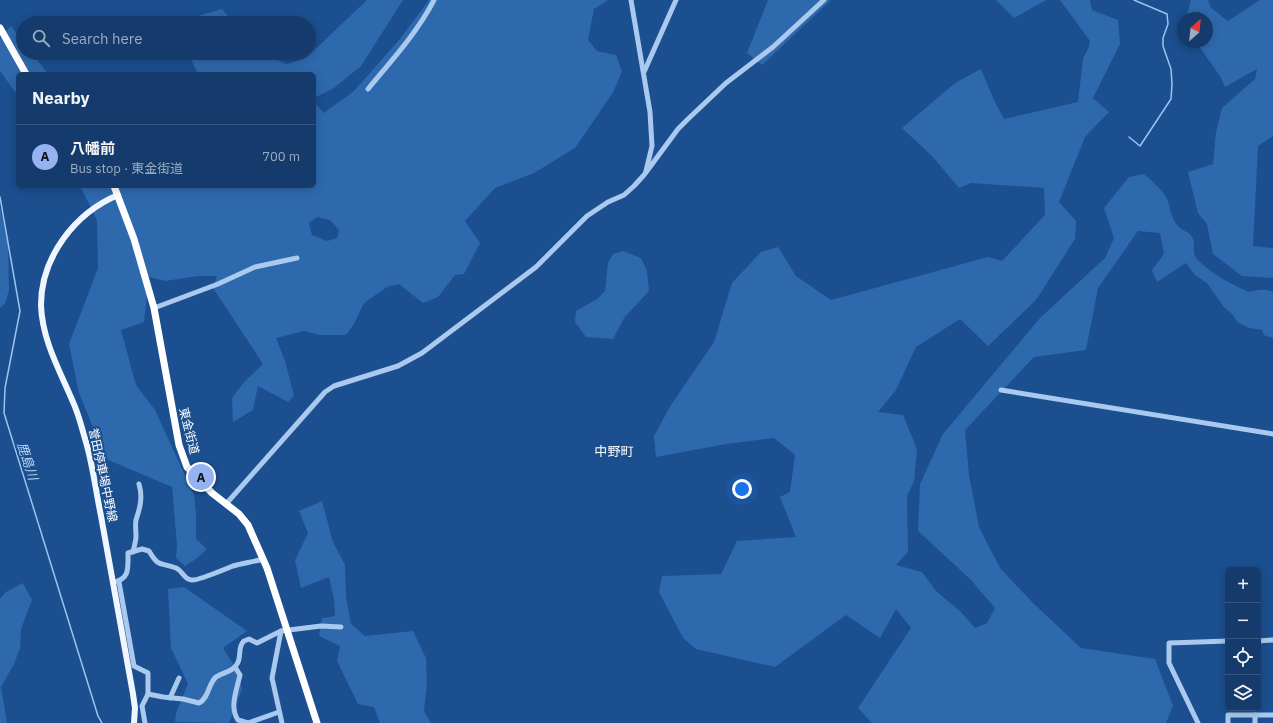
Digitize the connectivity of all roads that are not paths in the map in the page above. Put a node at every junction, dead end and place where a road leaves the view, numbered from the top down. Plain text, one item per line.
1 (434, 0) edge
2 (632, 0) edge
3 (676, 0) edge
4 (824, 0) edge
5 (0, 28) edge
6 (16, 56) edge
7 (18, 60) edge
8 (25, 72) edge
9 (643, 73) junction
10 (368, 89) dead end
11 (644, 174) junction
12 (115, 188) edge
13 (118, 195) junction
14 (297, 258) dead end
15 (154, 308) junction
16 (1001, 390) dead end
17 (1273, 434) edge
18 (138, 484) dead end
19 (226, 504) junction
20 (133, 552) junction
21 (263, 559) junction
22 (116, 582) junction
23 (341, 627) dead end
24 (285, 631) junction
25 (1273, 640) edge
26 (1261, 641) edge
27 (1225, 642) edge
28 (235, 668) junction
29 (179, 678) dead end
30 (148, 694) junction
31 (170, 698) junction
32 (142, 706) junction
33 (134, 708) junction
34 (280, 712) junction
35 (1255, 715) junction
36 (1273, 715) edge
37 (134, 723) edge
38 (145, 723) edge
39 (282, 723) edge
40 (317, 723) edge
41 (1198, 723) edge
42 (1228, 723) edge
43 (1255, 723) edge

1 - 10 street
2 - 9 street
3 - 9 street
4 - 11 street
5 - 6 highway
7 - 8 highway
9 - 11 street
11 - 19 street
12 - 13 highway, 東金街道
13 - 15 highway, 東金街道
13 - 22 main road, 誉田停車場中野線
14 - 15 street
15 - 19 highway, 東金街道
16 - 17 street
18 - 20 street
19 - 21 highway, 東金街道
20 - 21 street
20 - 22 street
21 - 24 highway, 東金街道
22 - 30 street
22 - 33 main road, 誉田停車場中野線
23 - 24 street
24 - 28 street
24 - 34 street
24 - 40 highway, 東金街道
25 - 26 street
27 - 41 street
28 - 31 street
28 - 34 street
29 - 31 street
30 - 31 street
30 - 32 street
32 - 33 street
32 - 38 street
33 - 37 main road, 誉田停車場中野線
34 - 39 street
35 - 36 street
35 - 42 street
35 - 43 street

